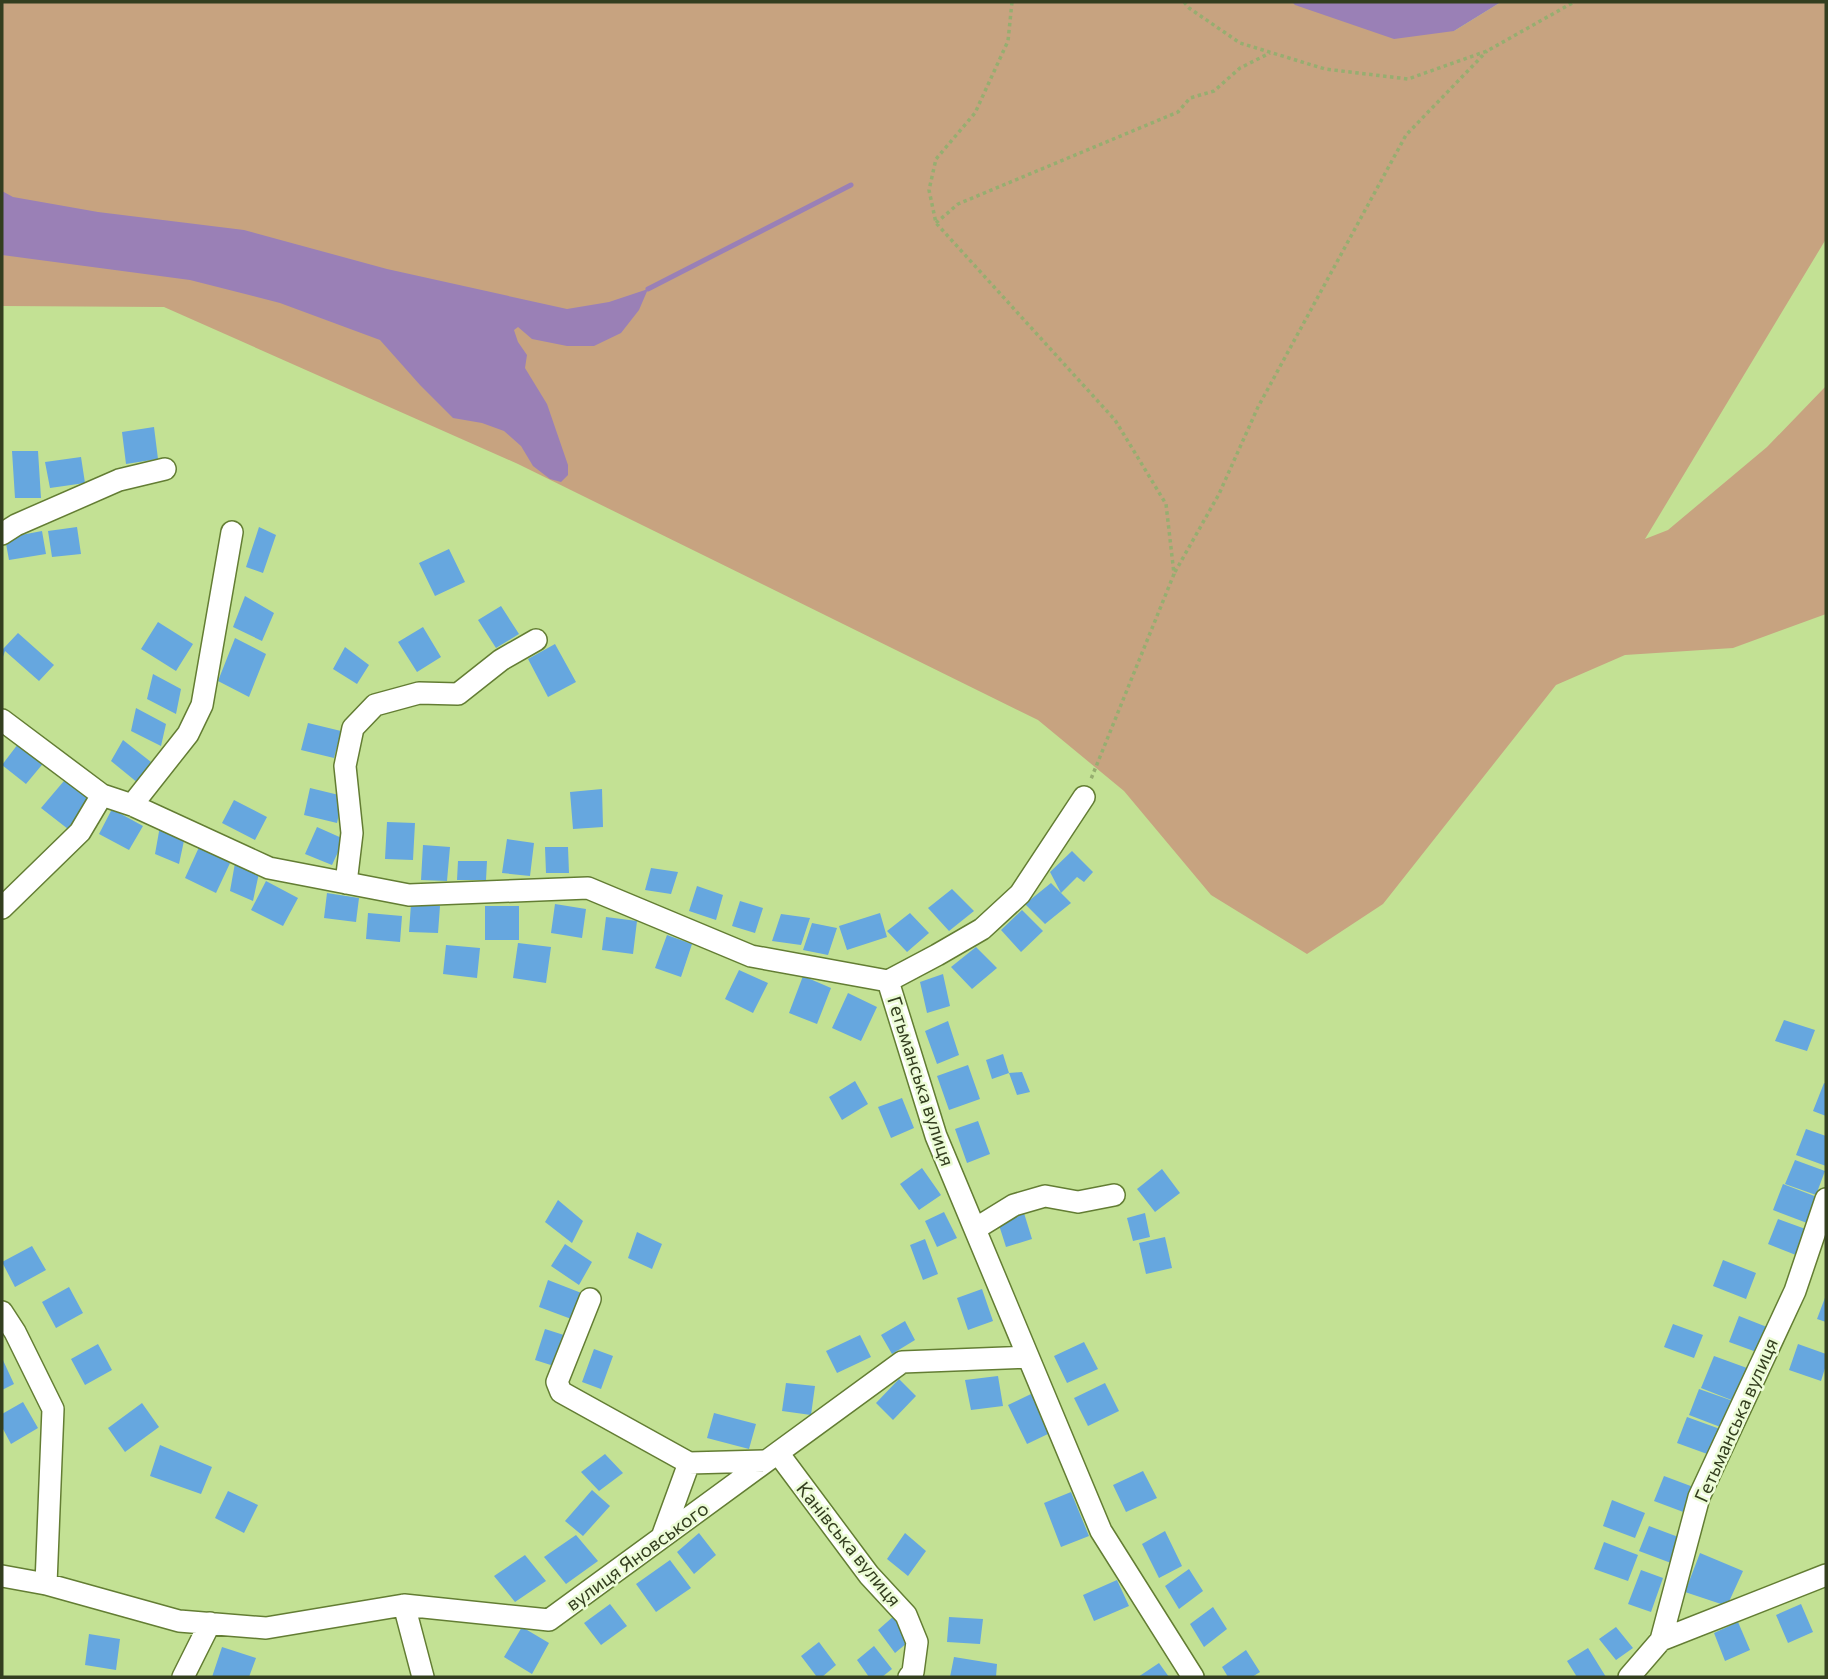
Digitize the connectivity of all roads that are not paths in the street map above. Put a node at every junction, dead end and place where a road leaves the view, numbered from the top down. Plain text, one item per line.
1 (165, 468) dead end
2 (232, 531) dead end
3 (2, 534) edge
4 (536, 640) dead end
5 (2, 720) edge
6 (102, 795) junction
7 (1084, 797) road end
8 (132, 806) junction
9 (346, 883) junction
10 (2, 908) edge
11 (888, 981) junction
12 (1114, 1195) dead end
13 (1826, 1199) edge
14 (975, 1229) junction
15 (590, 1299) dead end
16 (2, 1312) edge
17 (1028, 1357) junction
18 (771, 1457) junction
19 (689, 1463) junction
20 (662, 1538) junction
21 (1826, 1575) edge
22 (2, 1576) edge
23 (46, 1584) junction
24 (404, 1605) junction
25 (211, 1623) junction
26 (1661, 1640) junction
27 (183, 1677) edge
28 (423, 1677) edge
29 (909, 1677) edge
30 (1193, 1677) edge
31 (1629, 1677) edge

1 - 3 street
2 - 8 street
4 - 9 street
5 - 6 street, Гетьманська вулиця
6 - 8 street, Гетьманська вулиця
6 - 10 street
7 - 11 street
8 - 9 street, Гетьманська вулиця
9 - 11 street, Гетьманська вулиця
11 - 14 street, Гетьманська вулиця
12 - 14 street
13 - 26 street, Гетьманська вулиця
14 - 17 street, Гетьманська вулиця
15 - 19 street
16 - 23 street
17 - 18 street, вулиця Яновського
17 - 30 street, Гетьманська вулиця
18 - 19 street
18 - 20 street, вулиця Яновського
18 - 29 street, Канівська вулиця
19 - 20 street
20 - 24 street, вулиця Яновського
21 - 26 street
22 - 23 street, вулиця Яновського
23 - 25 street, вулиця Яновського
24 - 25 street, вулиця Яновського
24 - 28 street
25 - 27 street
26 - 31 street, Гетьманська вулиця

